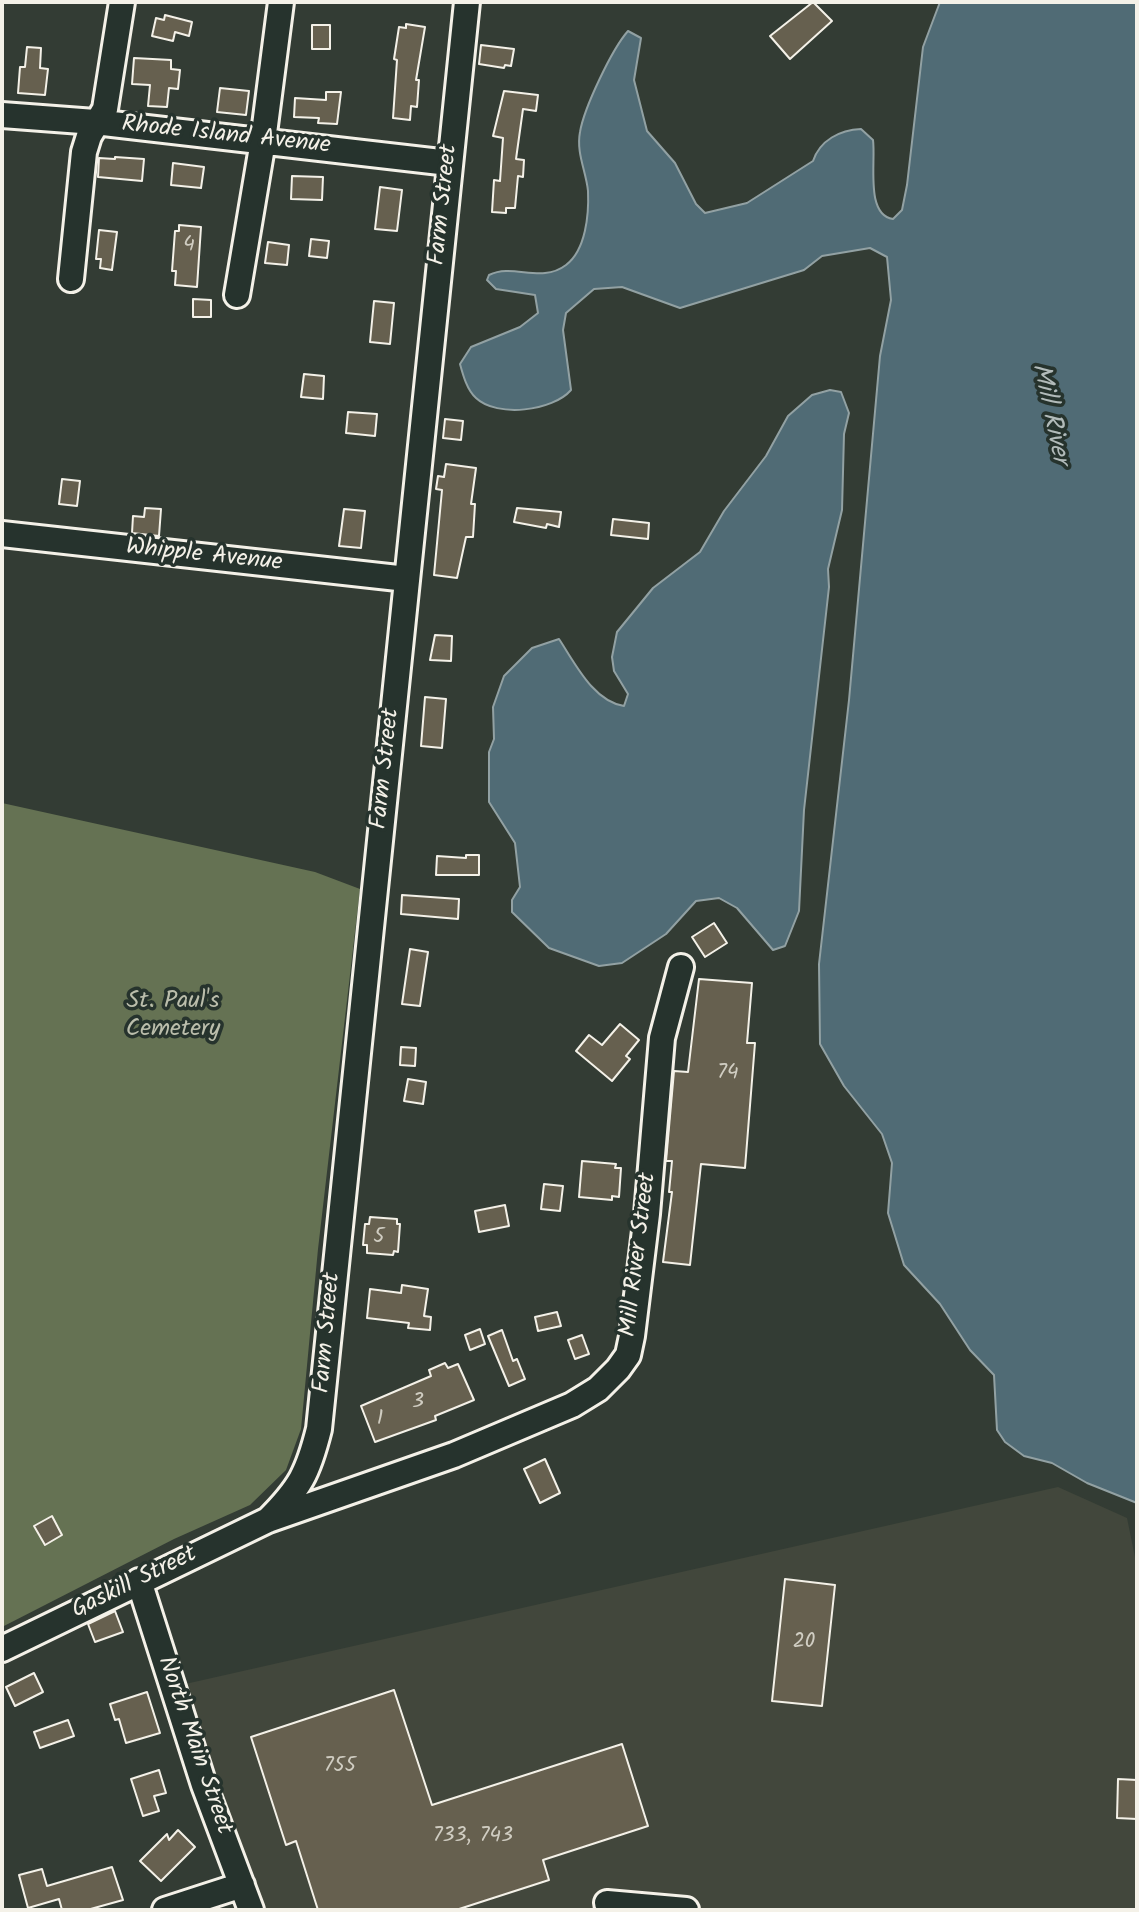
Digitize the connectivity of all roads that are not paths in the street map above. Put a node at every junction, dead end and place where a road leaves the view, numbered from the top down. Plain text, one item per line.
1 (122, 2) edge
2 (281, 2) edge
3 (467, 2) edge
4 (2, 115) edge
5 (95, 122) junction
6 (262, 141) junction
7 (449, 163) junction
8 (71, 278) dead end
9 (237, 295) dead end
10 (2, 534) edge
11 (407, 579) junction
12 (681, 967) dead end
13 (268, 1520) junction
14 (139, 1581) junction
15 (2, 1649) edge
16 (242, 1885) junction
17 (607, 1903) dead end
18 (164, 1910) edge
19 (251, 1910) edge
20 (686, 1910) edge

1 - 5 street
2 - 6 street
3 - 7 street, Farm Street
4 - 5 street, Rhode Island Avenue
5 - 6 street, Rhode Island Avenue
5 - 8 street
6 - 7 street, Rhode Island Avenue
6 - 9 street
7 - 11 street, Farm Street
10 - 11 street, Whipple Avenue
11 - 13 street, Farm Street
12 - 13 street, Mill River Street
13 - 14 street, Gaskill Street
14 - 15 street, Gaskill Street
14 - 16 street, North Main Street
16 - 18 street
16 - 19 street, North Main Street
17 - 20 street

